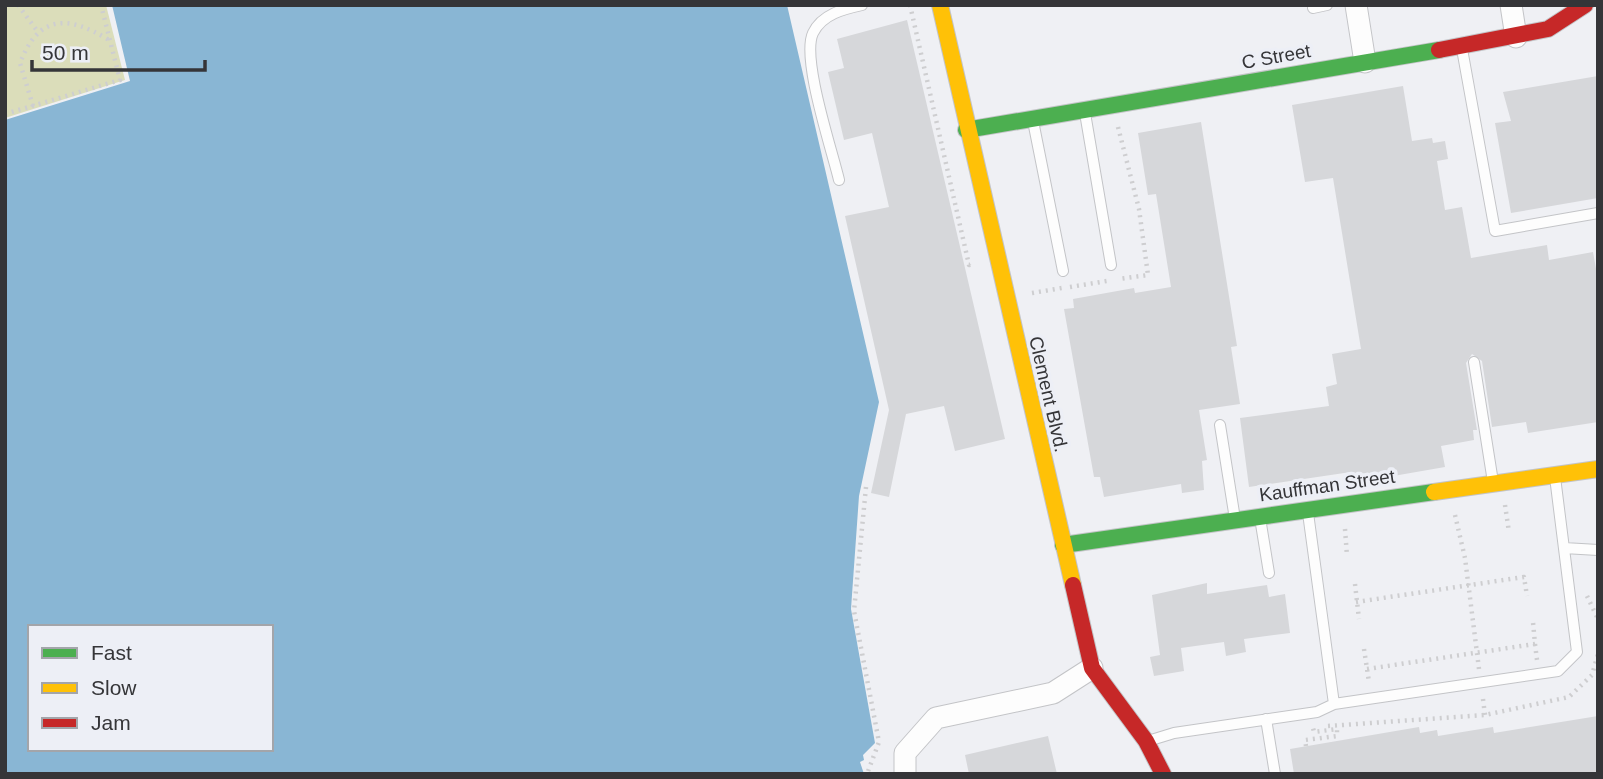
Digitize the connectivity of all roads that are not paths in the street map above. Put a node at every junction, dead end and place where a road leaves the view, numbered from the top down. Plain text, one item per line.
1 (862, 5) edge
2 (940, 5) edge
3 (1326, 5) edge
4 (1356, 5) edge
5 (1511, 5) edge
6 (1586, 5) edge
7 (1312, 8) dead end
8 (1516, 37) junction
9 (1462, 46) junction
10 (1365, 62) junction
11 (1084, 110) junction
12 (1033, 118) junction
13 (967, 130) junction
14 (839, 180) dead end
15 (1598, 213) edge
16 (1111, 265) dead end
17 (1063, 271) dead end
18 (1475, 362) dead end
19 (1220, 425) dead end
20 (1598, 469) edge
21 (1555, 474) junction
22 (1493, 482) junction
23 (1307, 509) junction
24 (1260, 516) junction
25 (1234, 519) junction
26 (1063, 545) junction
27 (1564, 548) junction
28 (1598, 550) edge
29 (1269, 573) dead end
30 (1091, 668) junction
31 (1335, 704) junction
32 (1266, 719) junction
33 (1146, 741) junction
34 (905, 774) edge
35 (1163, 774) edge
36 (1275, 774) edge

1 - 14 lane
2 - 13 street, Clement Blvd.
3 - 7 lane
4 - 10 street
5 - 8 street
6 - 8 street, C Street
8 - 9 street, C Street
9 - 10 street, C Street
9 - 15 lane
10 - 11 street, C Street
11 - 12 street, C Street
11 - 16 lane
12 - 13 street, C Street
12 - 17 lane
13 - 26 street, Clement Blvd.
18 - 22 lane
19 - 25 lane
20 - 21 street, Kauffman Street
21 - 22 street, Kauffman Street
21 - 27 lane
22 - 23 street, Kauffman Street
23 - 24 street, Kauffman Street
23 - 31 lane
24 - 25 street, Kauffman Street
24 - 29 lane
25 - 26 street, Kauffman Street
26 - 30 street, Clement Blvd.
27 - 28 lane
27 - 31 lane
30 - 33 street, Clement Blvd.
30 - 34 street
31 - 32 lane
32 - 33 lane
32 - 36 lane
33 - 35 street, Clement Blvd.

